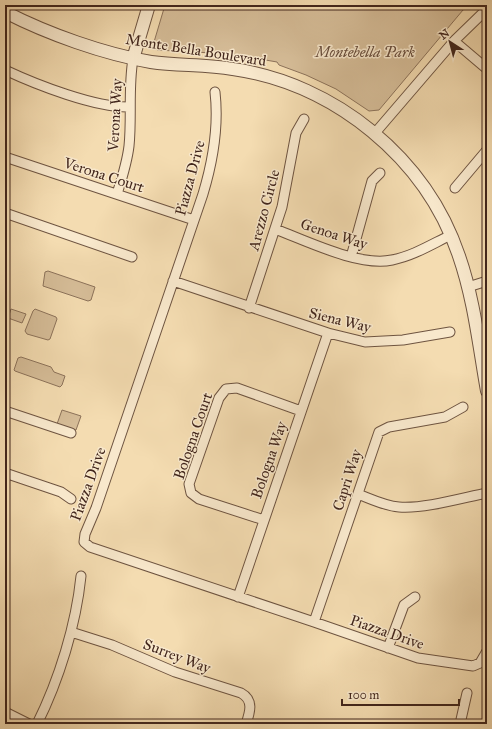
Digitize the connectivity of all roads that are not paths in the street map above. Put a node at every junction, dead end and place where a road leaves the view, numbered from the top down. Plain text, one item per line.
1 (149, 5) edge
2 (487, 9) edge
3 (5, 12) edge
4 (454, 41) junction
5 (133, 59) junction
6 (487, 69) edge
7 (5, 70) edge
8 (215, 92) dead end
9 (130, 107) junction
10 (304, 119) dead end
11 (375, 133) junction
12 (487, 150) edge
13 (5, 157) edge
14 (380, 173) dead end
15 (455, 188) dead end
16 (117, 194) junction
17 (5, 213) edge
18 (194, 220) junction
19 (275, 229) junction
20 (451, 236) junction
21 (132, 257) dead end
22 (351, 257) junction
23 (173, 281) junction
24 (487, 281) edge
25 (468, 286) junction
26 (249, 308) junction
27 (450, 332) dead end
28 (328, 333) junction
29 (487, 391) edge
30 (463, 407) dead end
31 (5, 410) edge
32 (301, 411) junction
33 (71, 432) dead end
34 (5, 473) edge
35 (487, 493) edge
36 (358, 494) junction
37 (71, 498) dead end
38 (264, 520) junction
39 (81, 576) dead end
40 (238, 597) junction
41 (415, 597) dead end
42 (314, 622) junction
43 (71, 632) junction
44 (388, 648) junction
45 (487, 651) edge
46 (467, 693) dead end
47 (5, 712) edge
48 (29, 724) edge
49 (37, 724) edge
50 (246, 724) edge
51 (460, 724) edge

1 - 5 street
2 - 4 street
3 - 5 street, Monte Bella Boulevard
4 - 6 street
4 - 11 street
5 - 9 street, Verona Way
5 - 11 street, Monte Bella Boulevard
7 - 9 street
8 - 18 street, Piazza Drive
9 - 16 street, Verona Way
10 - 19 street, Arezzo Circle
11 - 20 street, Monte Bella Boulevard
12 - 15 street
13 - 16 street, Verona Court
14 - 22 street
16 - 18 street, Verona Court
17 - 21 street
18 - 23 street, Piazza Drive
19 - 22 street, Genoa Way
19 - 26 street, Arezzo Circle
20 - 22 street, Genoa Way
20 - 25 street, Monte Bella Boulevard
23 - 26 street, Siena Way
23 - 40 street, Piazza Drive
24 - 25 street
25 - 29 street, Monte Bella Boulevard
26 - 28 street, Siena Way
27 - 28 street, Siena Way
28 - 32 street, Bologna Way
30 - 36 street, Capri Way
31 - 33 street
32 - 38 street, Bologna Way
32 - 38 street, Bologna Court
34 - 37 street
35 - 36 street
36 - 42 street, Capri Way
38 - 40 street, Bologna Way
39 - 43 street
40 - 42 street, Piazza Drive
41 - 44 street
42 - 44 street, Piazza Drive
43 - 49 street
43 - 50 street, Surrey Way
44 - 45 street, Piazza Drive
46 - 51 street
47 - 48 street

